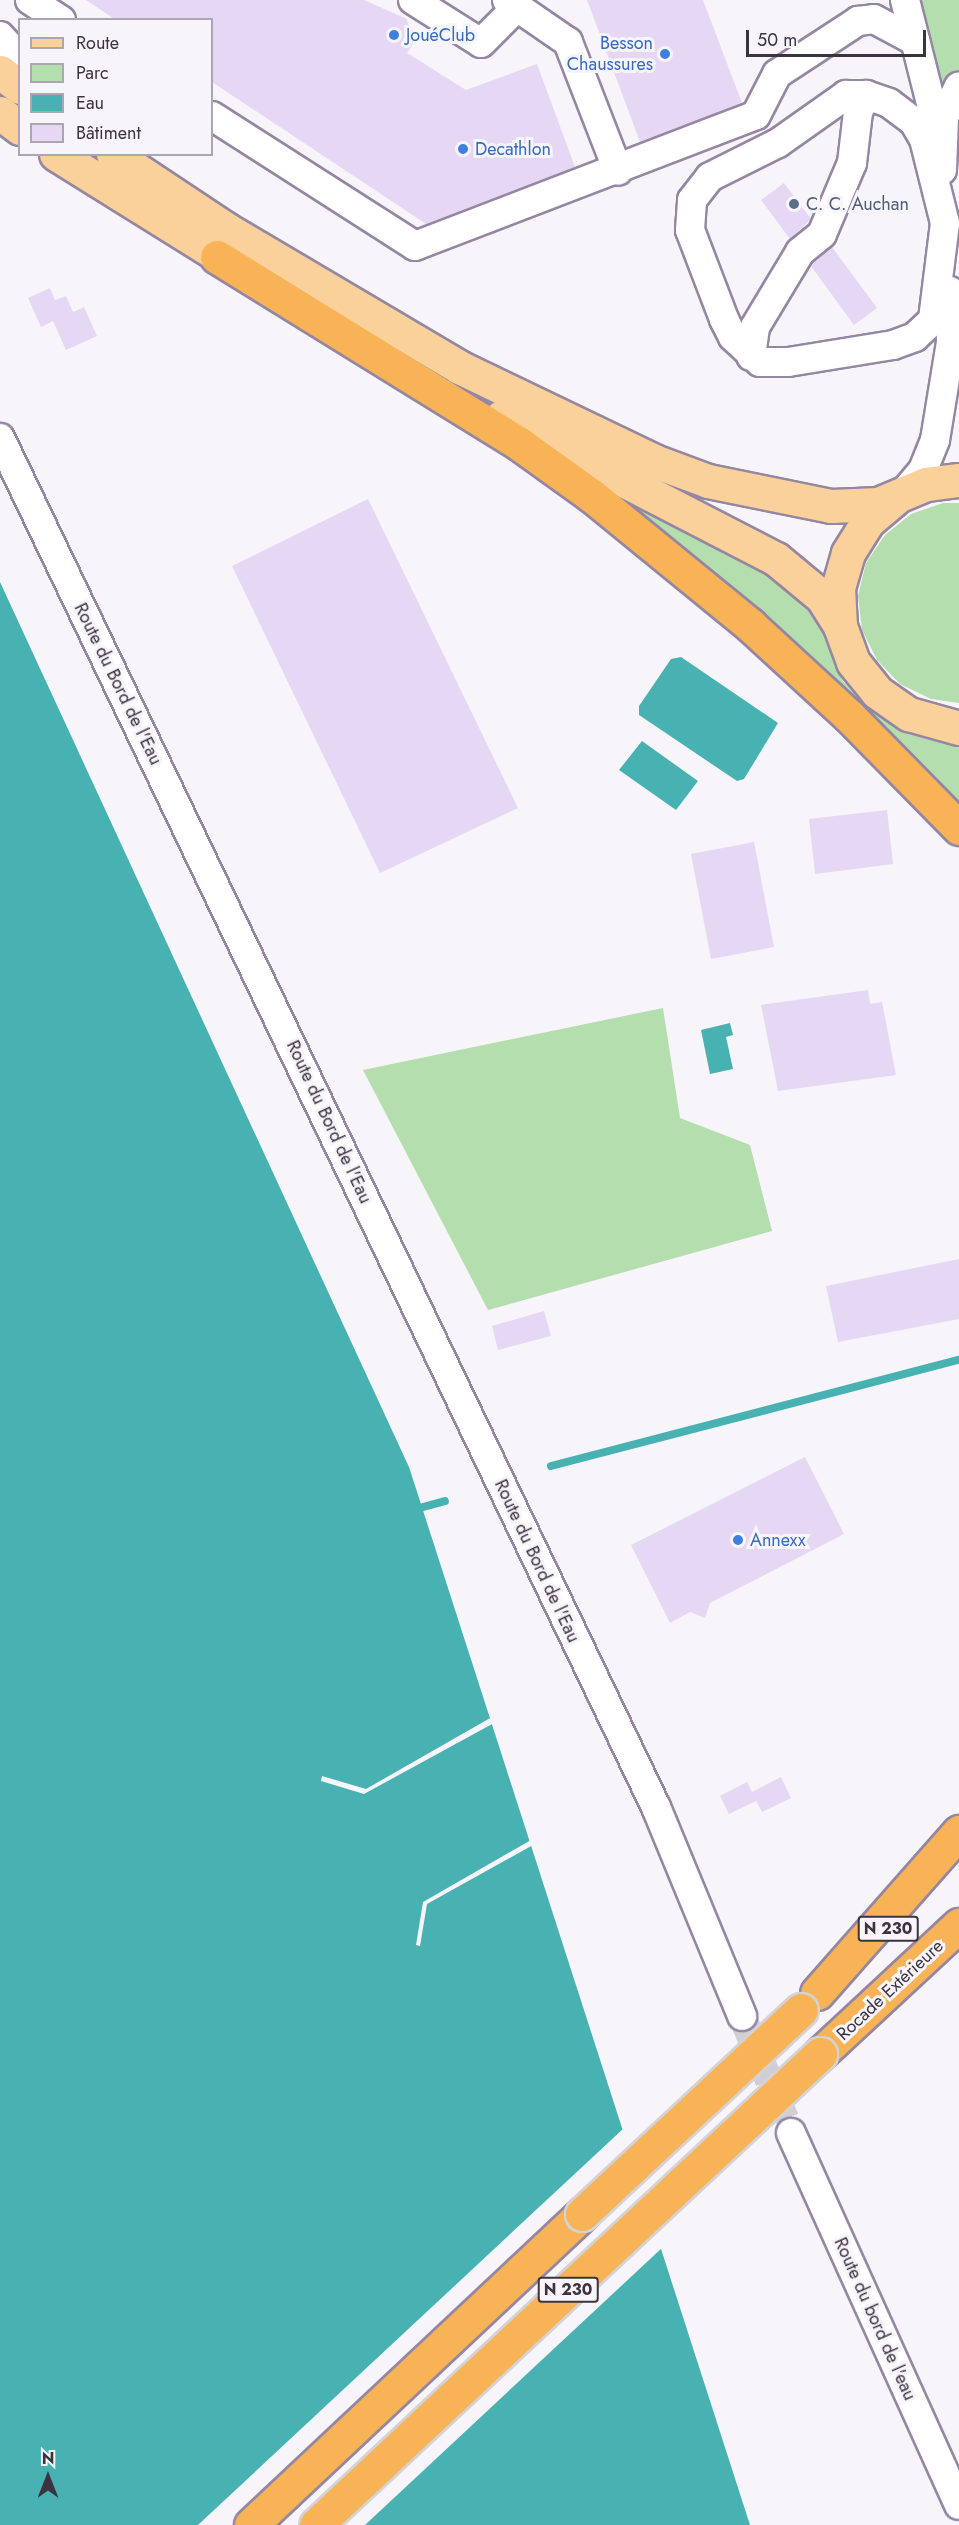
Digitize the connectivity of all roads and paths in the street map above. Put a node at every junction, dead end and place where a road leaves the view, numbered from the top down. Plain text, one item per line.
1 (30, 0) edge
2 (413, 0) edge
3 (905, 0) edge
4 (513, 2) edge
5 (58, 18) edge
6 (0, 36) edge
7 (915, 41) junction
8 (18, 56) edge
9 (0, 72) edge
10 (18, 86) edge
11 (959, 86) edge
12 (867, 95) junction
13 (0, 113) edge
14 (213, 117) edge
15 (18, 126) edge
16 (941, 142) junction
17 (59, 156) edge
18 (116, 156) edge
19 (618, 171) junction
20 (945, 223) junction
21 (217, 257) junction
22 (751, 356) junction
23 (0, 438) edge
24 (959, 480) edge
25 (899, 496) junction
26 (840, 626) junction
27 (955, 725) edge
28 (959, 828) edge
29 (959, 1832) edge
30 (959, 1864) edge
31 (959, 1925) edge
32 (959, 1942) edge
33 (809, 2002) junction
34 (742, 2016) tunnel mouth
35 (829, 2046) junction
36 (791, 2133) tunnel mouth
37 (959, 2505) edge
38 (251, 2525) edge
39 (316, 2525) edge

1 - 5 street
2 - 4 street
3 - 7 street
4 - 19 street
6 - 8 street
7 - 16 street
7 - 19 street
9 - 10 main road
11 - 16 street
12 - 20 street
12 - 22 street
12 - 22 street
13 - 15 main road
14 - 19 street
16 - 20 street
17 - 21 main road
18 - 25 main road
20 - 22 street
20 - 25 street
21 - 26 main road
21 - 28 highway
23 - 34 street, Route du Bord de l'Eau
24 - 25 main road
25 - 26 main road
26 - 27 main road
29 - 33 highway
30 - 33 highway, N 230
31 - 35 highway, Rocade Extérieure / N 230
32 - 35 highway
33 - 38 highway, N 230, bridge
35 - 39 highway, N 230, bridge
36 - 37 street, Route du bord de l'eau

